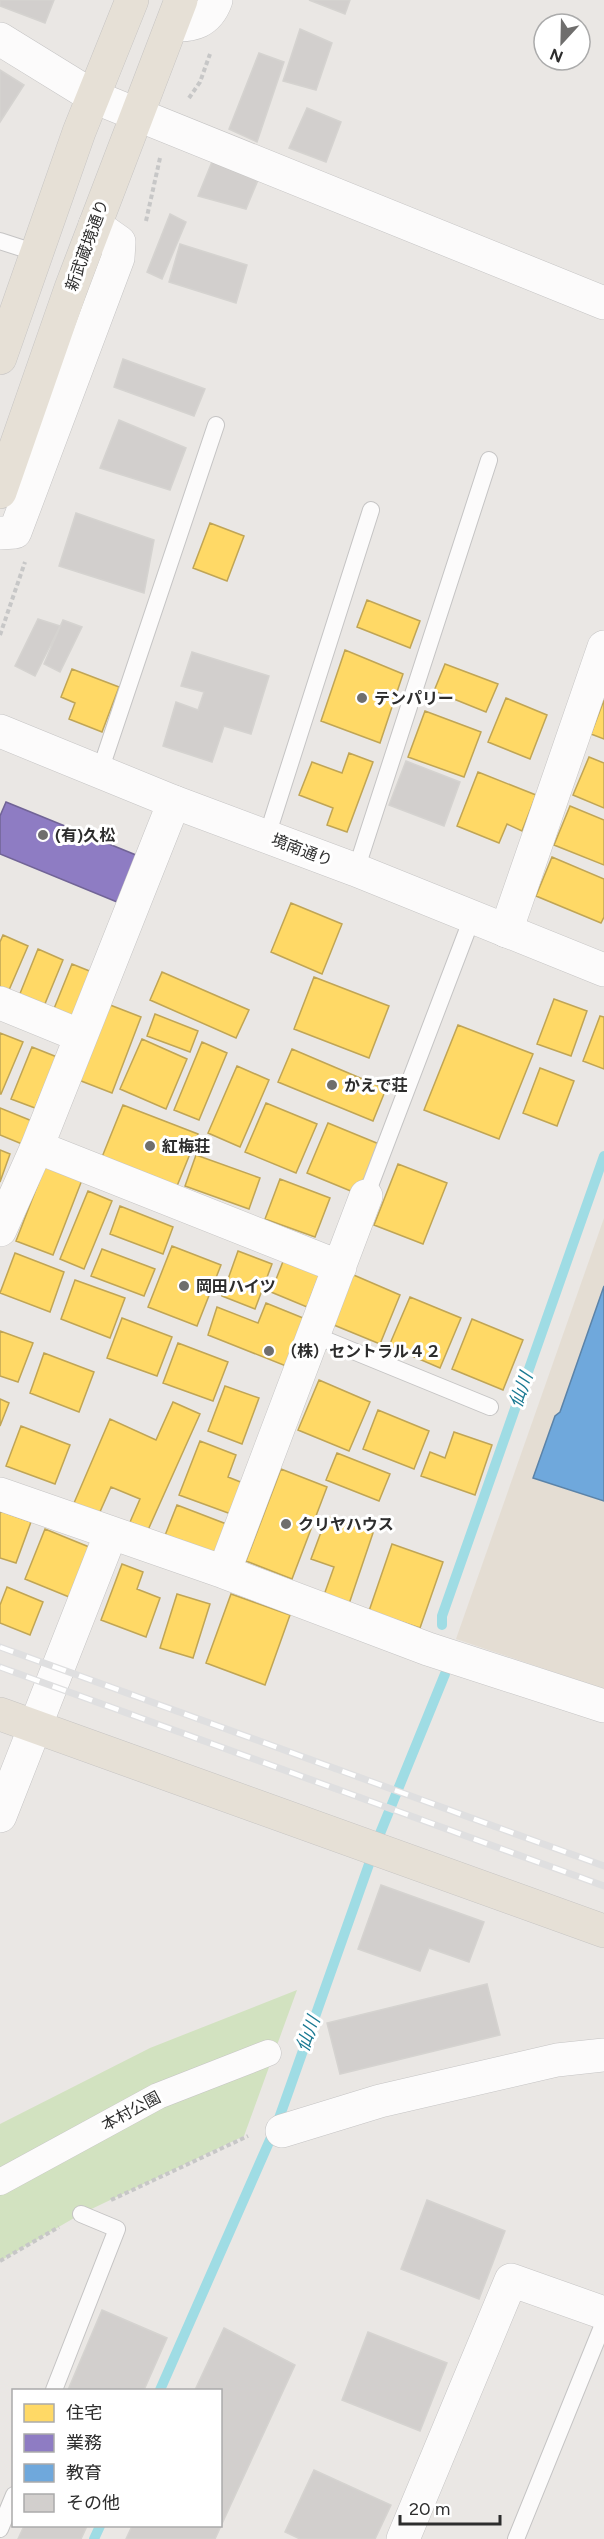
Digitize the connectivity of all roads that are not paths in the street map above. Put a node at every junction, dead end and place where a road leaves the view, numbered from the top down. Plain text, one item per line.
1 (132, 0) edge
2 (216, 0) edge
3 (176, 12) edge
4 (0, 39) edge
5 (94, 97) junction
6 (137, 115) junction
7 (95, 225) junction
8 (0, 241) edge
9 (37, 253) junction
10 (604, 303) edge
11 (5, 325) edge
12 (0, 358) edge
13 (216, 425) dead end
14 (489, 460) dead end
15 (0, 492) edge
16 (371, 510) dead end
17 (0, 533) edge
18 (604, 647) edge
19 (0, 731) edge
20 (99, 771) junction
21 (174, 802) junction
22 (267, 836) junction
23 (356, 870) junction
24 (472, 918) junction
25 (506, 931) junction
26 (604, 969) edge
27 (0, 1003) edge
28 (81, 1036) junction
29 (37, 1147) junction
30 (366, 1196) joint
31 (0, 1230) edge
32 (339, 1267) junction
33 (314, 1335) junction
34 (490, 1407) dead end
35 (0, 1494) edge
36 (111, 1533) junction
37 (224, 1572) junction
38 (604, 1706) edge
39 (0, 1714) edge
40 (35, 1728) junction
41 (1, 1809) edge
42 (604, 1931) edge
43 (268, 2053) dead end
44 (604, 2055) edge
45 (282, 2131) dead end
46 (0, 2182) edge
47 (81, 2214) road end
48 (604, 2313) edge
49 (604, 2322) edge
50 (55, 2389) edge
51 (12, 2499) edge
52 (0, 2529) edge
53 (403, 2539) edge
54 (516, 2539) edge

1 - 5 main road
2 - 3 street
3 - 6 main road, 新武蔵境通り
4 - 5 street
5 - 6 street
5 - 9 main road
6 - 7 main road, 新武蔵境通り
6 - 10 street
7 - 15 main road, 新武蔵境通り
7 - 17 street
8 - 9 lane
9 - 11 main road
11 - 12 main road
13 - 20 lane
14 - 23 lane
16 - 22 lane
18 - 25 street
19 - 20 street, 境南通り
20 - 21 street, 境南通り
21 - 22 street, 境南通り
21 - 28 street
22 - 23 street, 境南通り
23 - 24 street, 境南通り
24 - 25 street, 境南通り
24 - 30 lane
25 - 26 street, 境南通り
27 - 28 street
28 - 29 street
29 - 31 street
29 - 32 street
30 - 32 street
32 - 33 street
33 - 34 lane
33 - 37 street
35 - 36 street
36 - 37 street
36 - 40 street
37 - 38 street
39 - 40 main road
40 - 41 street
40 - 42 main road
43 - 46 street, 本村公園
44 - 45 street
47 - 50 lane
48 - 53 street
49 - 54 lane
51 - 52 lane

